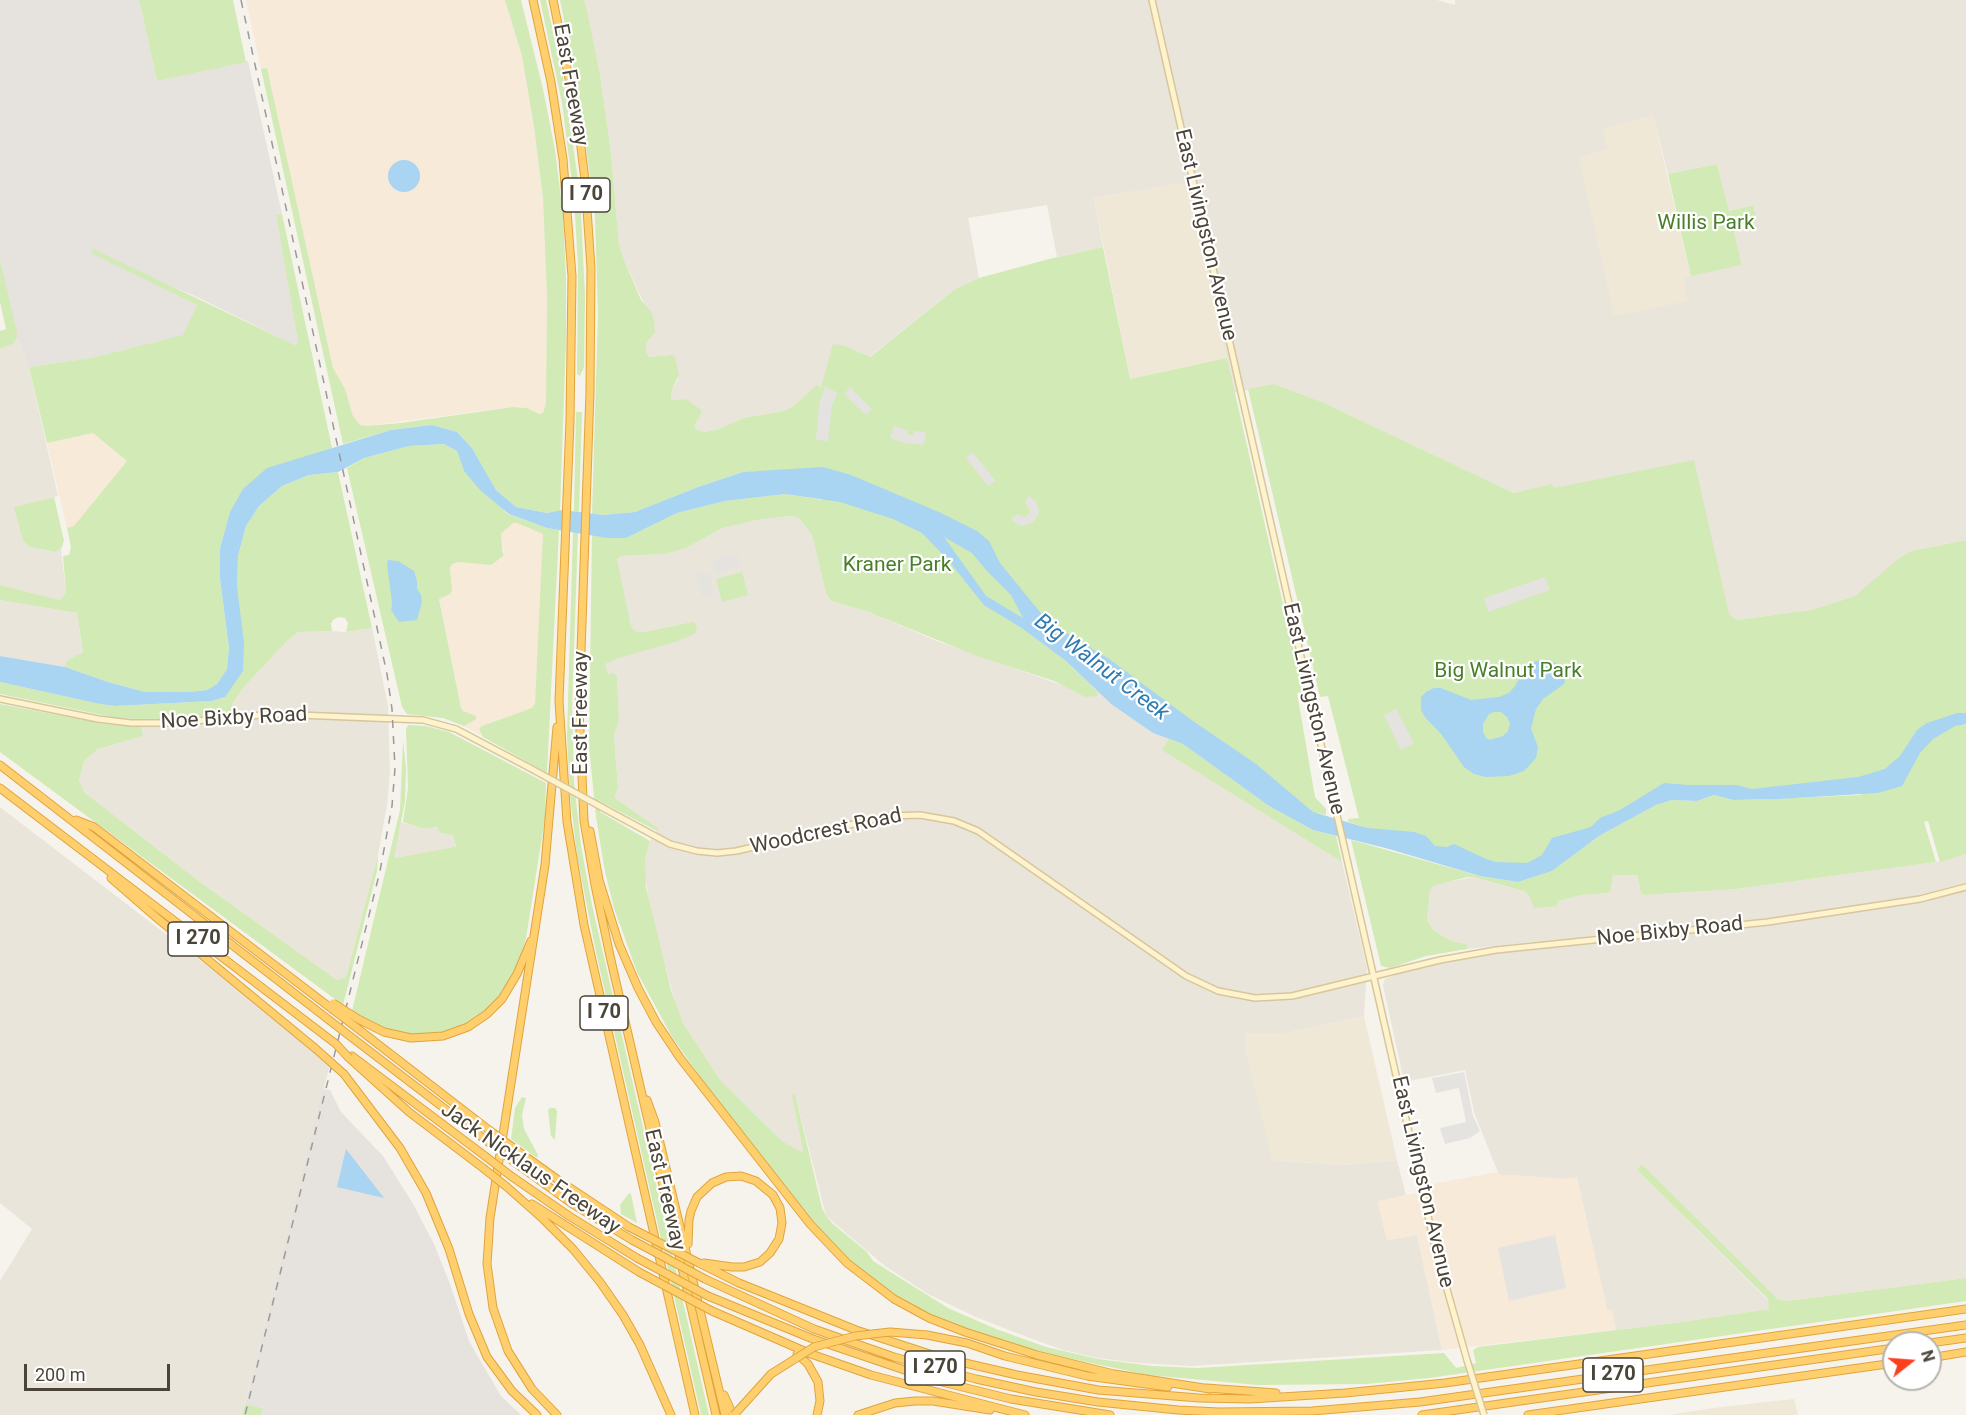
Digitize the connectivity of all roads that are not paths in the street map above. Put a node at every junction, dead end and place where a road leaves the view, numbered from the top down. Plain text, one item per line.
1 (531, 0) edge
2 (553, 0) edge
3 (1152, 0) edge
4 (0, 699) edge
5 (559, 701) junction
6 (467, 735) joint
7 (0, 765) edge
8 (581, 765) junction
9 (0, 788) edge
10 (68, 817) junction
11 (71, 843) junction
12 (1966, 887) edge
13 (534, 933) junction
14 (1375, 977) junction
15 (332, 1006) junction
16 (349, 1057) junction
17 (638, 1079) junction
18 (507, 1187) junction
19 (688, 1256) junction
20 (699, 1263) junction
21 (1966, 1310) edge
22 (1966, 1324) edge
23 (771, 1336) junction
24 (1966, 1338) edge
25 (1942, 1341) edge
26 (1882, 1350) edge
27 (1966, 1352) edge
28 (1942, 1356) edge
29 (713, 1362) junction
30 (1882, 1365) edge
31 (1210, 1389) junction
32 (1302, 1395) junction
33 (537, 1415) edge
34 (557, 1415) edge
35 (671, 1415) edge
36 (695, 1415) edge
37 (716, 1415) edge
38 (725, 1415) edge
39 (734, 1415) edge
40 (817, 1415) edge
41 (858, 1415) edge
42 (1024, 1415) edge
43 (1110, 1415) edge
44 (1422, 1415) edge
45 (1484, 1415) edge
46 (1528, 1415) edge

1 - 5 highway, East Freeway / I 70
2 - 8 highway, East Freeway / I 70
3 - 14 street, East Livingston Avenue
4 - 6 street, Noe Bixby Road
5 - 13 highway
5 - 36 highway, East Freeway / I 70
6 - 14 street, Woodcrest Road, bridge
7 - 10 highway, Jack Nicklaus Freeway / I 270
8 - 17 highway, East Freeway / I 70
8 - 31 highway
9 - 11 highway, Jack Nicklaus Freeway / I 270
10 - 15 highway
10 - 22 highway, Jack Nicklaus Freeway / I 270, bridge
11 - 16 highway, Jack Nicklaus Freeway / I 270, bridge
11 - 33 highway, bridge
12 - 14 street, Noe Bixby Road
13 - 15 highway, bridge
13 - 34 highway
14 - 45 street, East Livingston Avenue, bridge
15 - 20 highway, bridge
16 - 18 highway, bridge
16 - 43 highway, Jack Nicklaus Freeway / I 270, bridge
17 - 19 highway
17 - 37 highway, East Freeway / I 70
18 - 23 highway, bridge
18 - 35 highway
19 - 20 highway
19 - 29 highway
20 - 32 highway
21 - 32 highway
23 - 40 highway
23 - 42 highway
24 - 25 highway
26 - 44 highway, I 270
27 - 28 highway
29 - 38 highway
29 - 39 highway
30 - 46 highway
31 - 32 highway
31 - 39 highway, bridge
41 - 42 highway

